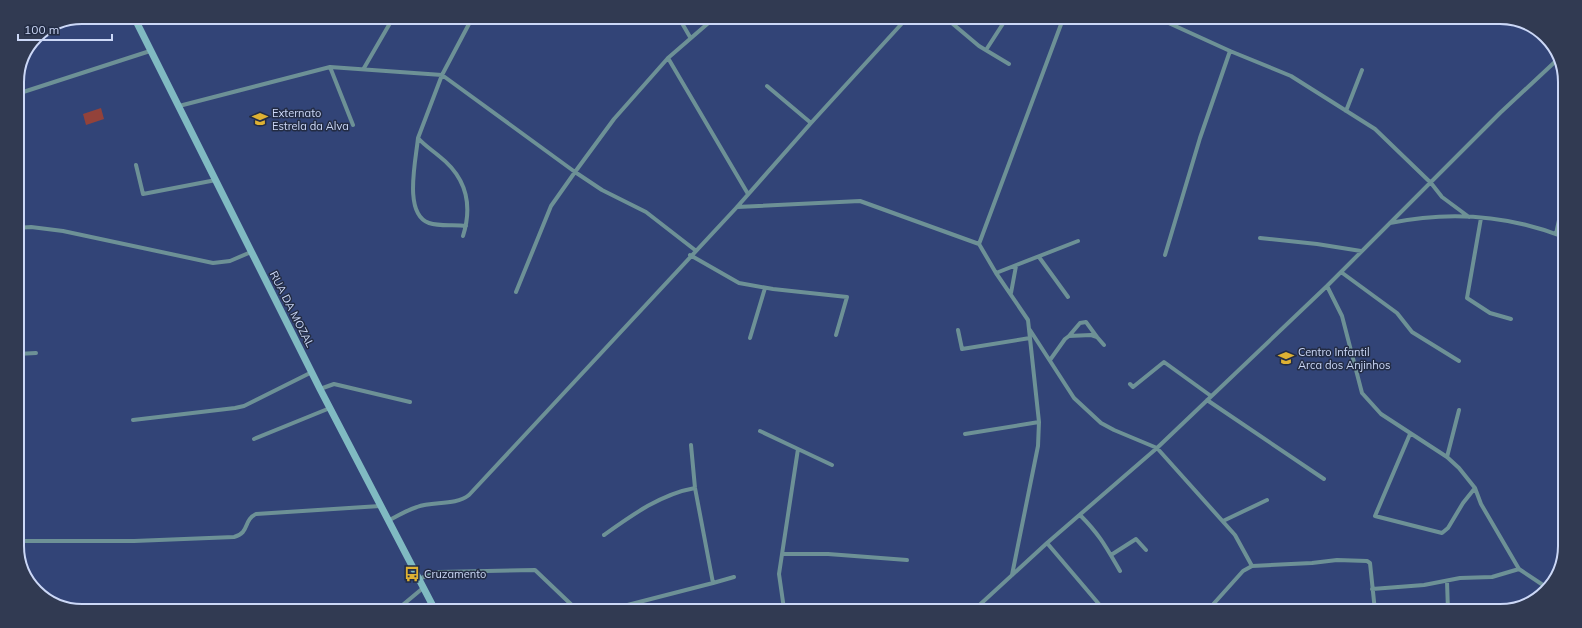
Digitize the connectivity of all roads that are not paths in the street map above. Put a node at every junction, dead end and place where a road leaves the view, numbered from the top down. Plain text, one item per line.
1 (137, 24) edge
2 (390, 24) edge
3 (469, 24) edge
4 (682, 24) edge
5 (706, 24) edge
6 (901, 24) edge
7 (953, 24) edge
8 (1003, 24) edge
9 (1061, 24) edge
10 (1175, 24) edge
11 (690, 37) junction
12 (986, 50) junction
13 (150, 51) junction
14 (1230, 51) junction
15 (668, 58) junction
16 (1555, 62) edge
17 (1009, 64) dead end
18 (330, 67) junction
19 (364, 68) junction
20 (1362, 70) dead end
21 (442, 75) junction
22 (767, 86) dead end
23 (24, 92) edge
24 (179, 106) junction
25 (1346, 111) junction
26 (811, 122) junction
27 (352, 125) dead end
28 (418, 138) junction
29 (136, 165) dead end
30 (575, 172) junction
31 (216, 180) junction
32 (1431, 183) junction
33 (748, 194) junction
34 (737, 207) junction
35 (1469, 217) junction
36 (1481, 218) junction
37 (1389, 223) junction
38 (1558, 225) edge
39 (466, 226) junction
40 (24, 228) edge
41 (1556, 234) joint
42 (463, 236) dead end
43 (1260, 238) dead end
44 (1078, 241) dead end
45 (979, 244) junction
46 (695, 250) junction
47 (1362, 251) junction
48 (251, 252) junction
49 (690, 255) junction
50 (1165, 255) dead end
51 (1039, 257) junction
52 (1016, 266) junction
53 (1341, 272) junction
54 (996, 273) junction
55 (1327, 286) junction
56 (765, 288) junction
57 (516, 292) dead end
58 (1011, 293) junction
59 (1068, 296) dead end
60 (1511, 319) dead end
61 (1029, 328) junction
62 (958, 330) dead end
63 (836, 334) dead end
64 (1069, 336) junction
65 (750, 338) dead end
66 (1030, 338) junction
67 (1097, 338) junction
68 (1104, 345) dead end
69 (36, 353) dead end
70 (24, 354) edge
71 (1050, 360) junction
72 (1460, 361) dead end
73 (312, 372) junction
74 (1130, 384) dead end
75 (320, 389) junction
76 (1211, 396) junction
77 (1207, 400) junction
78 (410, 402) dead end
79 (330, 408) junction
80 (1459, 410) dead end
81 (133, 420) dead end
82 (1039, 422) junction
83 (760, 431) dead end
84 (965, 434) dead end
85 (1410, 434) junction
86 (254, 439) dead end
87 (691, 445) dead end
88 (1157, 448) junction
89 (798, 449) junction
90 (1447, 457) junction
91 (832, 465) dead end
92 (1324, 479) dead end
93 (695, 488) junction
94 (1475, 488) junction
95 (1267, 500) dead end
96 (380, 506) junction
97 (1080, 515) junction
98 (388, 521) junction
99 (1223, 521) junction
100 (604, 535) dead end
101 (24, 541) edge
102 (1047, 543) junction
103 (1146, 550) dead end
104 (782, 554) junction
105 (1111, 555) junction
106 (907, 560) dead end
107 (1252, 566) junction
108 (1519, 569) junction
109 (1120, 571) dead end
110 (1012, 576) junction
111 (734, 577) dead end
112 (418, 579) junction
113 (1447, 581) junction
114 (713, 583) junction
115 (1542, 585) edge
116 (423, 588) junction
117 (1372, 589) junction
118 (404, 604) edge
119 (432, 604) edge
120 (571, 604) edge
121 (631, 604) edge
122 (783, 604) edge
123 (981, 604) edge
124 (1099, 604) edge
125 (1213, 604) edge
126 (1374, 604) edge
127 (1448, 604) edge

1 - 13 main road, RUA DA MOZAL
2 - 19 street
3 - 21 street
4 - 11 street
5 - 11 street
6 - 26 street
7 - 12 street
8 - 12 street
9 - 45 street
10 - 14 street
11 - 15 street
12 - 17 street
13 - 23 street
13 - 24 main road, RUA DA MOZAL
14 - 25 street
14 - 50 street
15 - 30 street
15 - 33 street
16 - 32 street
18 - 19 street
18 - 24 street
18 - 27 street
19 - 21 street
20 - 25 street
21 - 28 street
21 - 30 street
22 - 26 street
24 - 31 main road, RUA DA MOZAL
25 - 32 street
26 - 33 street
28 - 39 street
28 - 39 street
29 - 31 street
30 - 46 street
30 - 57 street
31 - 48 main road, RUA DA MOZAL
32 - 35 street
32 - 37 street
33 - 34 street
34 - 45 street
34 - 46 street
35 - 36 street
35 - 37 street
36 - 41 street
36 - 60 street
37 - 47 street
38 - 41 street
39 - 42 street
40 - 48 street
43 - 47 street
44 - 51 street
45 - 54 street
46 - 49 street
47 - 53 street
48 - 73 main road, RUA DA MOZAL
49 - 56 street
49 - 98 street
51 - 52 street
51 - 59 street
52 - 54 street
52 - 58 street
53 - 55 street
53 - 72 street
54 - 58 street
55 - 76 street
55 - 85 street
56 - 63 street
56 - 65 street
58 - 61 street
61 - 66 street
61 - 71 street
62 - 66 street
64 - 67 street
64 - 67 street
64 - 71 street
66 - 82 street
67 - 68 street
69 - 70 street
71 - 88 street
73 - 75 main road, RUA DA MOZAL
73 - 81 street
74 - 76 street
75 - 78 street
75 - 79 main road, RUA DA MOZAL
76 - 77 street
77 - 88 street
77 - 92 street
79 - 86 street
79 - 96 main road, RUA DA MOZAL
80 - 90 street
82 - 84 street
82 - 110 street
83 - 89 street
85 - 90 street
85 - 94 street
87 - 93 street
88 - 97 street
88 - 99 street
89 - 91 street
89 - 104 street
90 - 94 street
93 - 100 street
93 - 114 street
94 - 108 street
95 - 99 street
96 - 98 main road, RUA DA MOZAL
96 - 101 street
97 - 102 street
97 - 105 street
98 - 112 main road, RUA DA MOZAL
99 - 107 street
102 - 110 street
102 - 124 street
103 - 105 street
104 - 106 street
104 - 122 street
105 - 109 street
107 - 117 street
107 - 125 street
108 - 113 street
108 - 115 street
110 - 123 street
111 - 114 street
112 - 116 main road, RUA DA MOZAL
112 - 120 street
113 - 117 street
113 - 127 street
114 - 121 street
116 - 118 street
116 - 119 main road, RUA DA MOZAL
117 - 126 street

